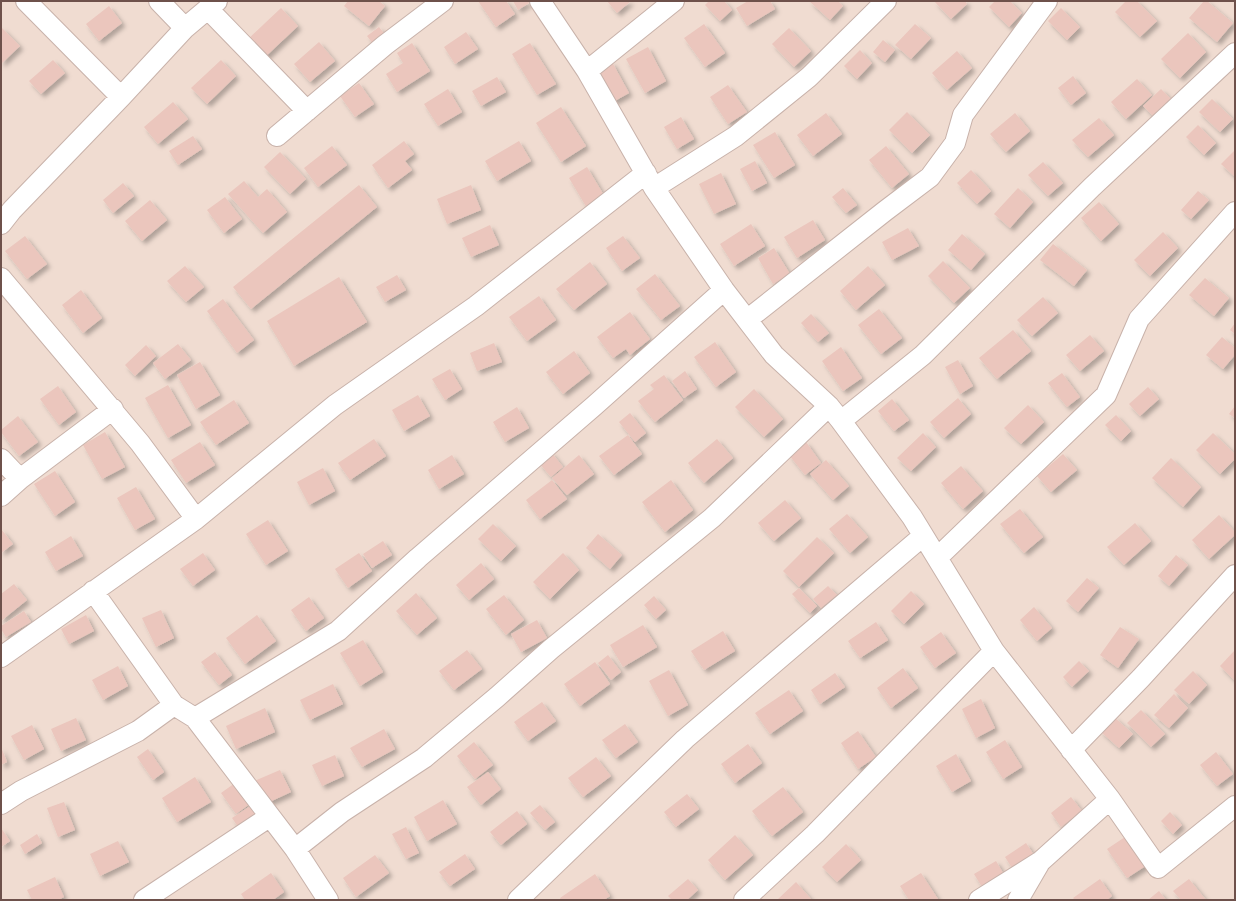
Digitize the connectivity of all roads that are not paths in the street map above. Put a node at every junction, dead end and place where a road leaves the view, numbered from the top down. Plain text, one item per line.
1 (26, 1) edge
2 (159, 1) edge
3 (443, 1) edge
4 (540, 1) edge
5 (674, 1) edge
6 (886, 1) edge
7 (1046, 1) edge
8 (212, 5) edge
9 (185, 28) junction
10 (1235, 53) edge
11 (587, 71) junction
12 (121, 97) junction
13 (308, 110) junction
14 (277, 136) dead end
15 (650, 180) junction
16 (5, 211) edge
17 (1235, 212) edge
18 (1, 278) edge
19 (724, 290) junction
20 (748, 320) junction
21 (112, 409) junction
22 (835, 414) junction
23 (1, 459) edge
24 (20, 479) junction
25 (1, 496) edge
26 (196, 519) junction
27 (923, 536) junction
28 (937, 558) junction
29 (1235, 575) edge
30 (93, 590) junction
31 (994, 650) junction
32 (1, 657) edge
33 (174, 705) junction
34 (194, 718) junction
35 (1071, 750) junction
36 (1110, 799) junction
37 (1, 804) edge
38 (1235, 806) edge
39 (269, 817) junction
40 (295, 849) junction
41 (1041, 861) junction
42 (144, 900) edge
43 (328, 900) edge
44 (518, 900) edge
45 (744, 900) edge
46 (979, 900) edge
47 (1018, 900) edge

1 - 12 street
2 - 9 street
3 - 13 street
4 - 11 street
5 - 11 street
6 - 15 street
7 - 20 street
8 - 9 street
8 - 13 street
9 - 12 street
10 - 22 street
11 - 15 street
12 - 16 street
13 - 14 street
15 - 19 street
15 - 26 street
17 - 28 street
18 - 21 street
19 - 20 street
19 - 34 street
20 - 22 street
21 - 24 street
21 - 26 street
22 - 27 street
22 - 40 street
23 - 24 street
24 - 25 street
26 - 30 street
27 - 28 street
27 - 44 street
28 - 31 street
29 - 35 street
30 - 32 street
30 - 33 street
31 - 35 street
31 - 45 street
33 - 34 street
33 - 37 street
34 - 39 street
35 - 36 street
36 - 38 street
36 - 41 street
39 - 40 street
39 - 42 street
40 - 43 street
41 - 46 street
41 - 47 street

